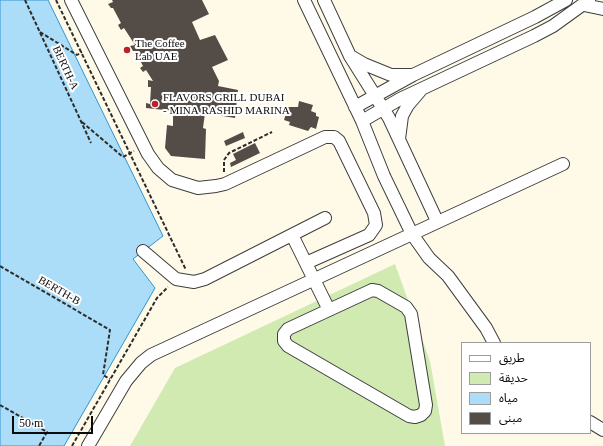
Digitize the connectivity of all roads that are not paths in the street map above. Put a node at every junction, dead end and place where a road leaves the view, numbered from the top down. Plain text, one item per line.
1 (72, 0) edge
2 (304, 0) edge
3 (324, 0) edge
4 (566, 0) edge
5 (586, 2) edge
6 (603, 9) edge
7 (350, 56) junction
8 (413, 75) junction
9 (424, 87) junction
10 (374, 96) junction
11 (355, 107) junction
12 (383, 108) junction
13 (362, 121) junction
14 (399, 140) junction
15 (562, 164) dead end
16 (325, 218) dead end
17 (437, 221) junction
18 (412, 234) junction
19 (292, 235) junction
20 (143, 251) dead end
21 (306, 263) junction
22 (314, 279) junction
23 (329, 310) junction
24 (493, 342) edge
25 (591, 423) edge
26 (603, 430) edge
27 (88, 446) edge

1 - 21 street
2 - 11 street
3 - 7 street
4 - 8 street
5 - 6 street
5 - 9 street
7 - 8 street
7 - 10 street
8 - 10 street
9 - 12 street
9 - 14 street
10 - 11 street
10 - 12 street
11 - 13 street
12 - 13 street
12 - 14 street
13 - 18 street
14 - 17 street
15 - 17 street
16 - 19 street
17 - 18 street
18 - 22 street
18 - 24 street
19 - 20 street
19 - 21 street
21 - 22 street
22 - 23 street
22 - 27 street
23 - 23 street
25 - 26 street

